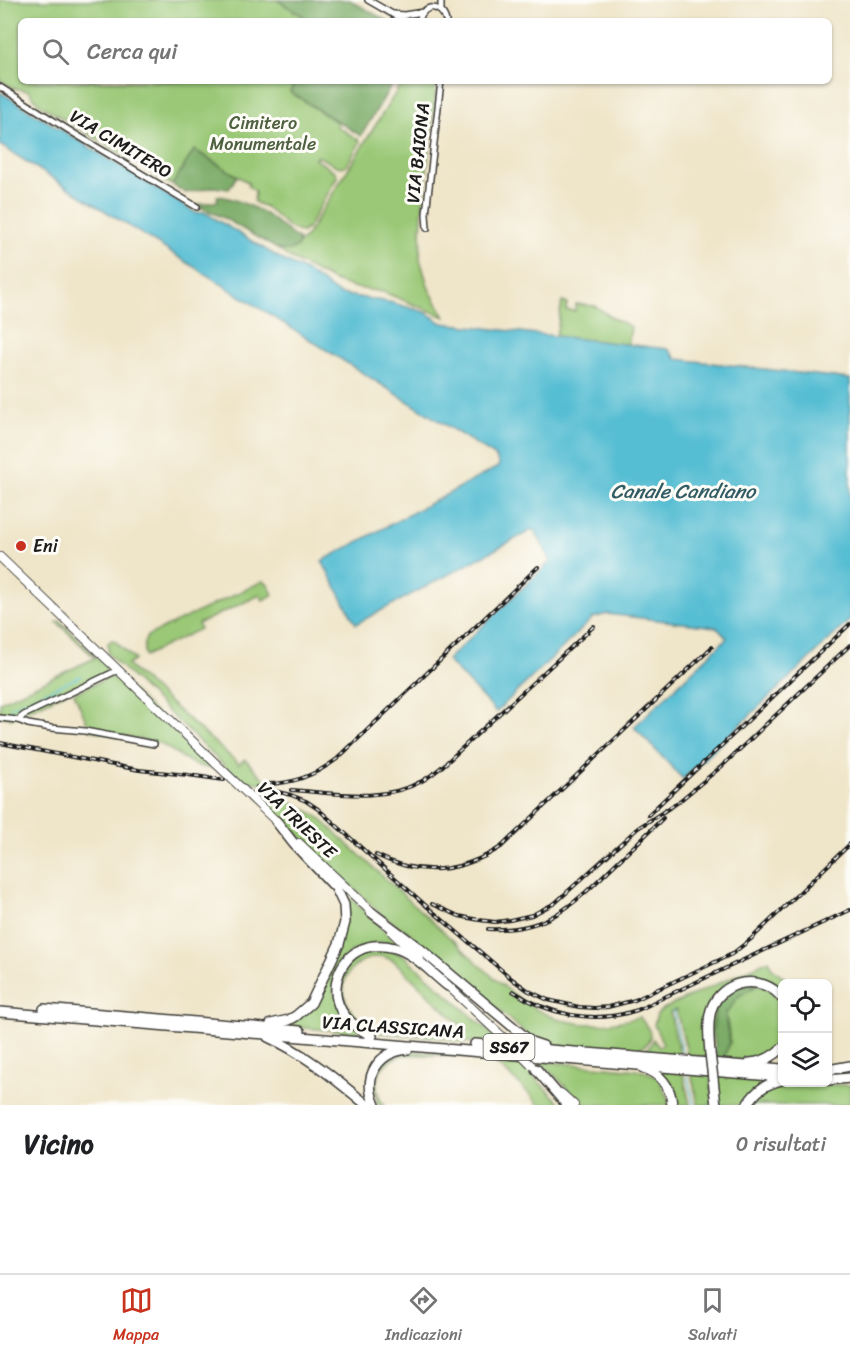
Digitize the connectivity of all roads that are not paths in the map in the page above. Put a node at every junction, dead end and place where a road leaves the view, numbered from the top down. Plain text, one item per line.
1 (368, 0) edge
2 (436, 0) edge
3 (441, 0) edge
4 (430, 8) junction
5 (441, 10) junction
6 (423, 12) junction
7 (393, 14) junction
8 (399, 18) edge
9 (420, 18) edge
10 (446, 18) edge
11 (441, 84) edge
12 (0, 87) edge
13 (197, 207) dead end
14 (427, 228) dead end
15 (0, 557) edge
16 (118, 670) junction
17 (0, 718) edge
18 (18, 720) junction
19 (154, 744) dead end
20 (276, 821) junction
21 (371, 912) junction
22 (448, 986) junction
23 (778, 993) edge
24 (0, 1006) edge
25 (0, 1012) edge
26 (257, 1030) junction
27 (372, 1036) junction
28 (463, 1049) junction
29 (592, 1053) junction
30 (778, 1053) edge
31 (629, 1064) junction
32 (727, 1064) junction
33 (534, 1067) junction
34 (850, 1067) edge
35 (778, 1069) edge
36 (832, 1069) edge
37 (778, 1078) edge
38 (850, 1078) edge
39 (778, 1080) edge
40 (832, 1080) edge
41 (367, 1105) edge
42 (375, 1105) edge
43 (567, 1105) edge
44 (574, 1105) edge
45 (672, 1105) edge
46 (716, 1105) edge
47 (747, 1105) edge

1 - 7 street
2 - 4 street
3 - 5 street
4 - 5 street
4 - 6 street
5 - 10 street
6 - 7 street
6 - 9 street
7 - 8 street
11 - 14 street, VIA BAIONA
12 - 13 street, VIA CIMITERO
15 - 16 main road, VIA TRIESTE
16 - 18 street
16 - 20 main road, VIA TRIESTE
17 - 18 street
18 - 19 street
20 - 21 main road, VIA TRIESTE
20 - 26 highway
21 - 22 main road, VIA TRIESTE
21 - 29 highway
22 - 27 highway
22 - 33 main road, VIA TRIESTE, bridge
23 - 46 highway, bridge
24 - 26 highway, VIA CLASSICANA / SS67
25 - 26 highway, VIA CLASSICANA / SS67
26 - 27 highway, VIA CLASSICANA / SS67
26 - 28 highway, VIA CLASSICANA
26 - 41 highway, SS67
27 - 29 highway, VIA CLASSICANA / SS67
28 - 31 highway, VIA CLASSICANA
28 - 42 highway
29 - 32 highway, VIA CLASSICANA / SS67
30 - 32 highway, SS67
31 - 37 highway, VIA CLASSICANA
31 - 45 highway
32 - 35 highway, VIA CLASSICANA
33 - 43 highway
33 - 44 main road, VIA TRIESTE
34 - 36 highway
38 - 40 highway
39 - 47 highway

